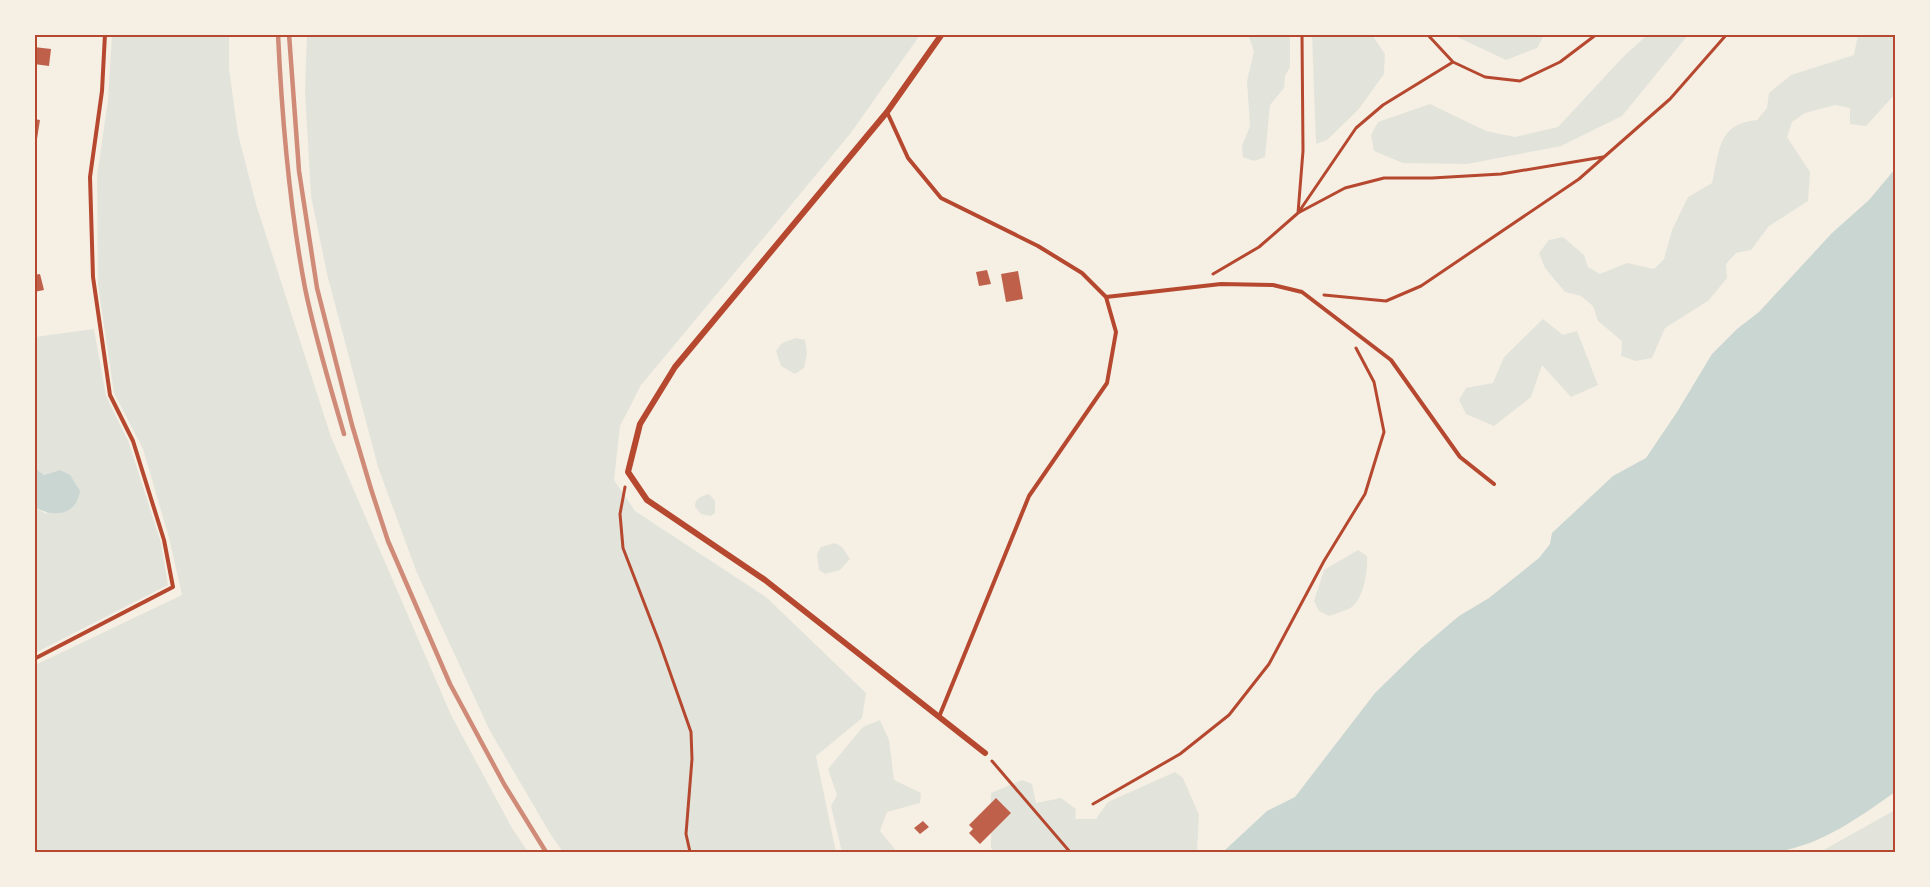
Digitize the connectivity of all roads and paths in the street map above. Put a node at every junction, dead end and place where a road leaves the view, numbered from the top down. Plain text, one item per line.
1 (105, 34) edge
2 (942, 34) edge
3 (1302, 34) edge
4 (1427, 34) edge
5 (1597, 34) edge
6 (1727, 34) edge
7 (1453, 62) junction
8 (887, 112) junction
9 (1605, 156) junction
10 (1298, 213) junction
11 (1206, 276) dead end
12 (1302, 292) junction
13 (1106, 297) junction
14 (1354, 343) dead end
15 (628, 472) junction
16 (1494, 484) dead end
17 (34, 659) edge
18 (939, 717) junction
19 (986, 753) joint
20 (1093, 804) dead end
21 (690, 852) edge
22 (1070, 852) edge

1 - 17 lane
2 - 8 street
3 - 10 path
4 - 7 path
5 - 7 path
6 - 9 path
7 - 10 path
8 - 13 lane
8 - 15 street
9 - 10 path
9 - 12 path
10 - 11 path
12 - 13 lane
12 - 16 lane
13 - 18 lane
14 - 20 path
15 - 18 street
15 - 21 path
18 - 19 street
19 - 22 path

